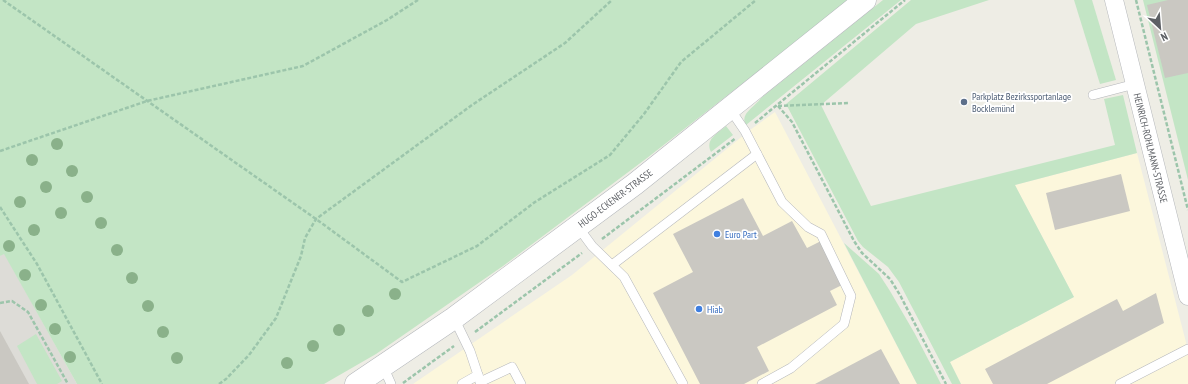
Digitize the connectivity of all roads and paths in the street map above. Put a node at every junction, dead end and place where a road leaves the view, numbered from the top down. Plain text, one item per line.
1 (3, 0) edge
2 (418, 0) edge
3 (612, 0) edge
4 (756, 0) edge
5 (865, 0) edge
6 (905, 0) edge
7 (1114, 0) edge
8 (1136, 0) edge
9 (1135, 84) junction
10 (1093, 95) dead end
11 (147, 101) junction
12 (848, 103) dead end
13 (778, 106) junction
14 (730, 109) junction
15 (744, 131) junction
16 (0, 151) edge
17 (757, 154) junction
18 (0, 207) edge
19 (1188, 210) edge
20 (316, 219) junction
21 (578, 227) junction
22 (592, 246) junction
23 (612, 265) junction
24 (1188, 296) edge
25 (0, 303) edge
26 (454, 318) junction
27 (465, 339) junction
28 (1188, 349) edge
29 (387, 375) edge
30 (480, 380) edge
31 (68, 384) edge
32 (102, 384) edge
33 (220, 384) edge
34 (356, 384) edge
35 (401, 384) edge
36 (462, 384) edge
37 (521, 384) edge
38 (683, 384) edge
39 (762, 384) edge
40 (946, 384) edge
41 (1120, 384) edge

1 - 11 path
2 - 11 path
3 - 20 path
4 - 20 path
5 - 14 main road, HUGO-ECKENER-STRASSE
6 - 13 path
7 - 9 street, HEINRICH-ROHLMANN-STRASSE
8 - 19 path
9 - 10 lane
9 - 24 street, HEINRICH-ROHLMANN-STRASSE
11 - 16 path
11 - 20 path
12 - 13 path
13 - 15 path
13 - 40 path
14 - 15 lane
14 - 21 main road, HUGO-ECKENER-STRASSE
15 - 17 lane
15 - 22 path
17 - 23 lane
17 - 39 lane
18 - 32 path
20 - 33 path
21 - 22 lane
21 - 26 main road, HUGO-ECKENER-STRASSE
22 - 23 lane
22 - 27 path
23 - 38 lane
25 - 31 path
26 - 27 lane
26 - 29 main road, HUGO-ECKENER-STRASSE
27 - 30 lane
27 - 35 path
28 - 41 lane
29 - 34 main road, HUGO-ECKENER-STRASSE
30 - 36 lane
30 - 37 lane

